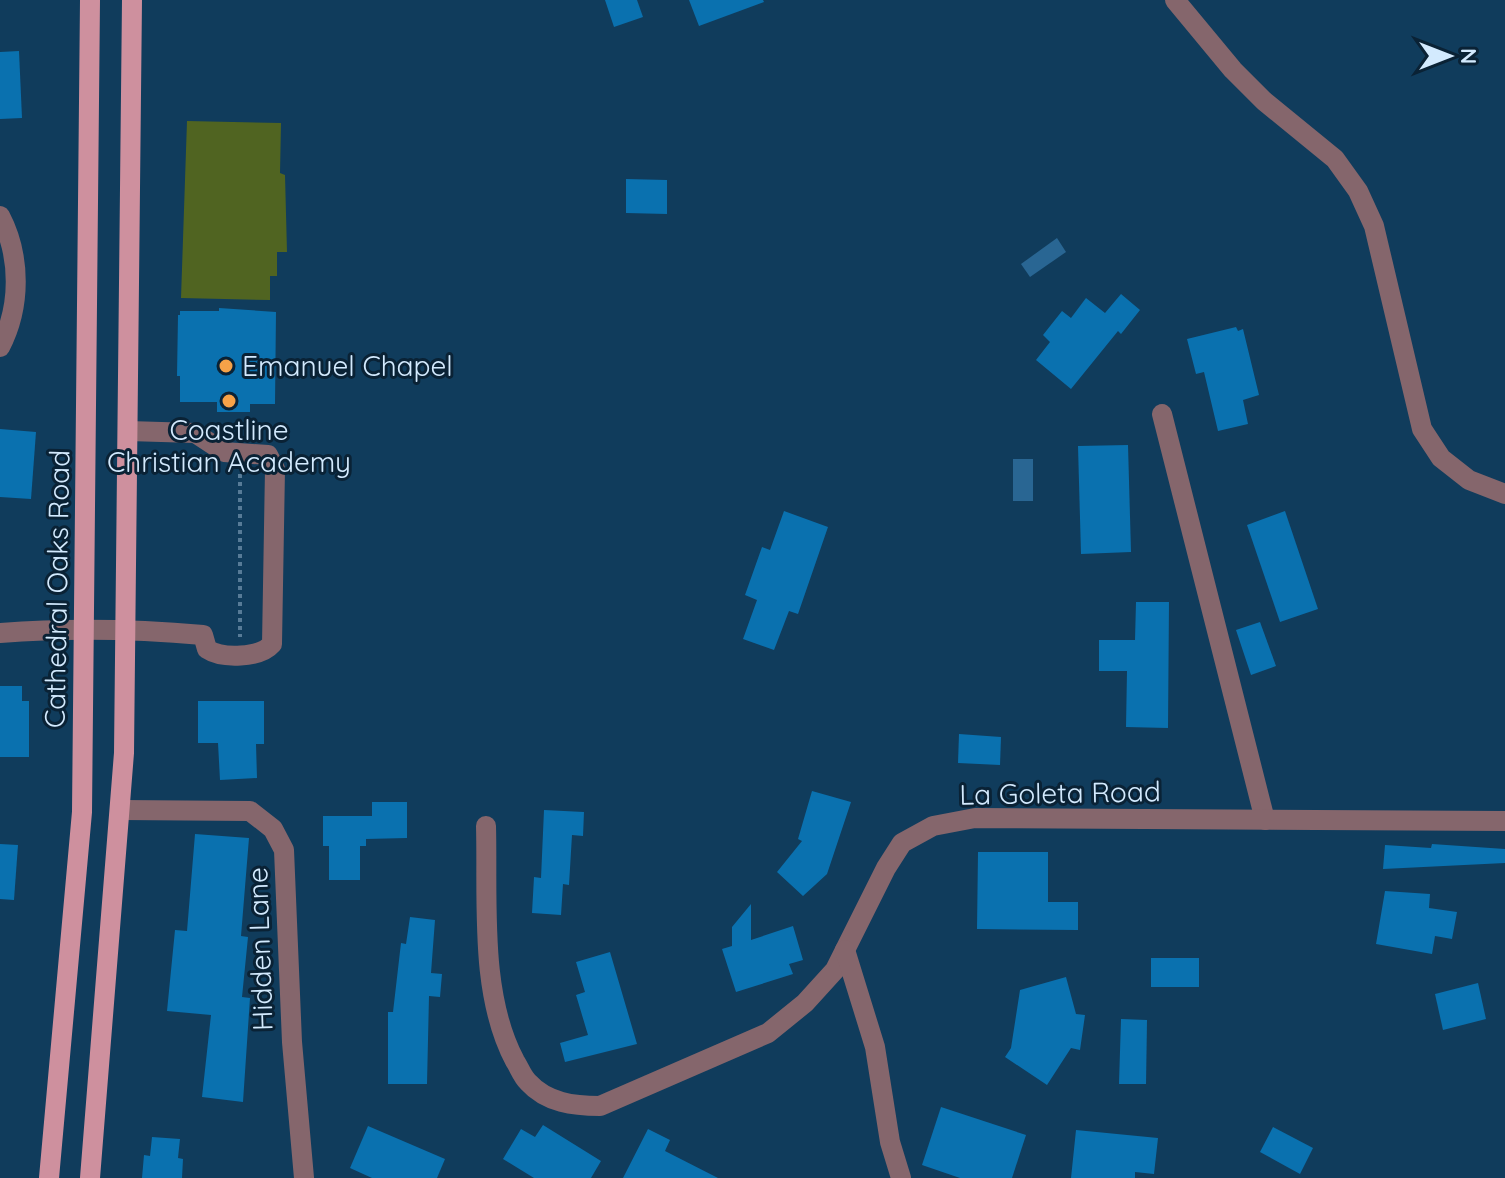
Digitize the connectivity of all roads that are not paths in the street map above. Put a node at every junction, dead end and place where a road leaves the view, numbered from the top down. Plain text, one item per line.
1 (90, 0) edge
2 (132, 0) edge
3 (1175, 0) edge
4 (0, 216) edge
5 (0, 347) edge
6 (1162, 414) dead end
7 (128, 431) junction
8 (1505, 494) edge
9 (85, 629) junction
10 (126, 631) junction
11 (0, 633) edge
12 (121, 810) junction
13 (1265, 820) junction
14 (1505, 821) edge
15 (486, 826) dead end
16 (845, 950) junction
17 (49, 1178) edge
18 (90, 1178) edge
19 (304, 1178) edge
20 (901, 1178) edge

1 - 9 main road, Cathedral Oaks Road
2 - 7 main road
3 - 8 street
4 - 5 street
6 - 13 street
7 - 10 main road
7 - 10 street
9 - 10 street
9 - 11 street
9 - 17 main road, Cathedral Oaks Road
10 - 12 main road
12 - 18 main road
12 - 19 street, Hidden Lane
13 - 14 street, La Goleta Road
13 - 16 street, La Goleta Road
15 - 16 street, La Goleta Road
16 - 20 street

